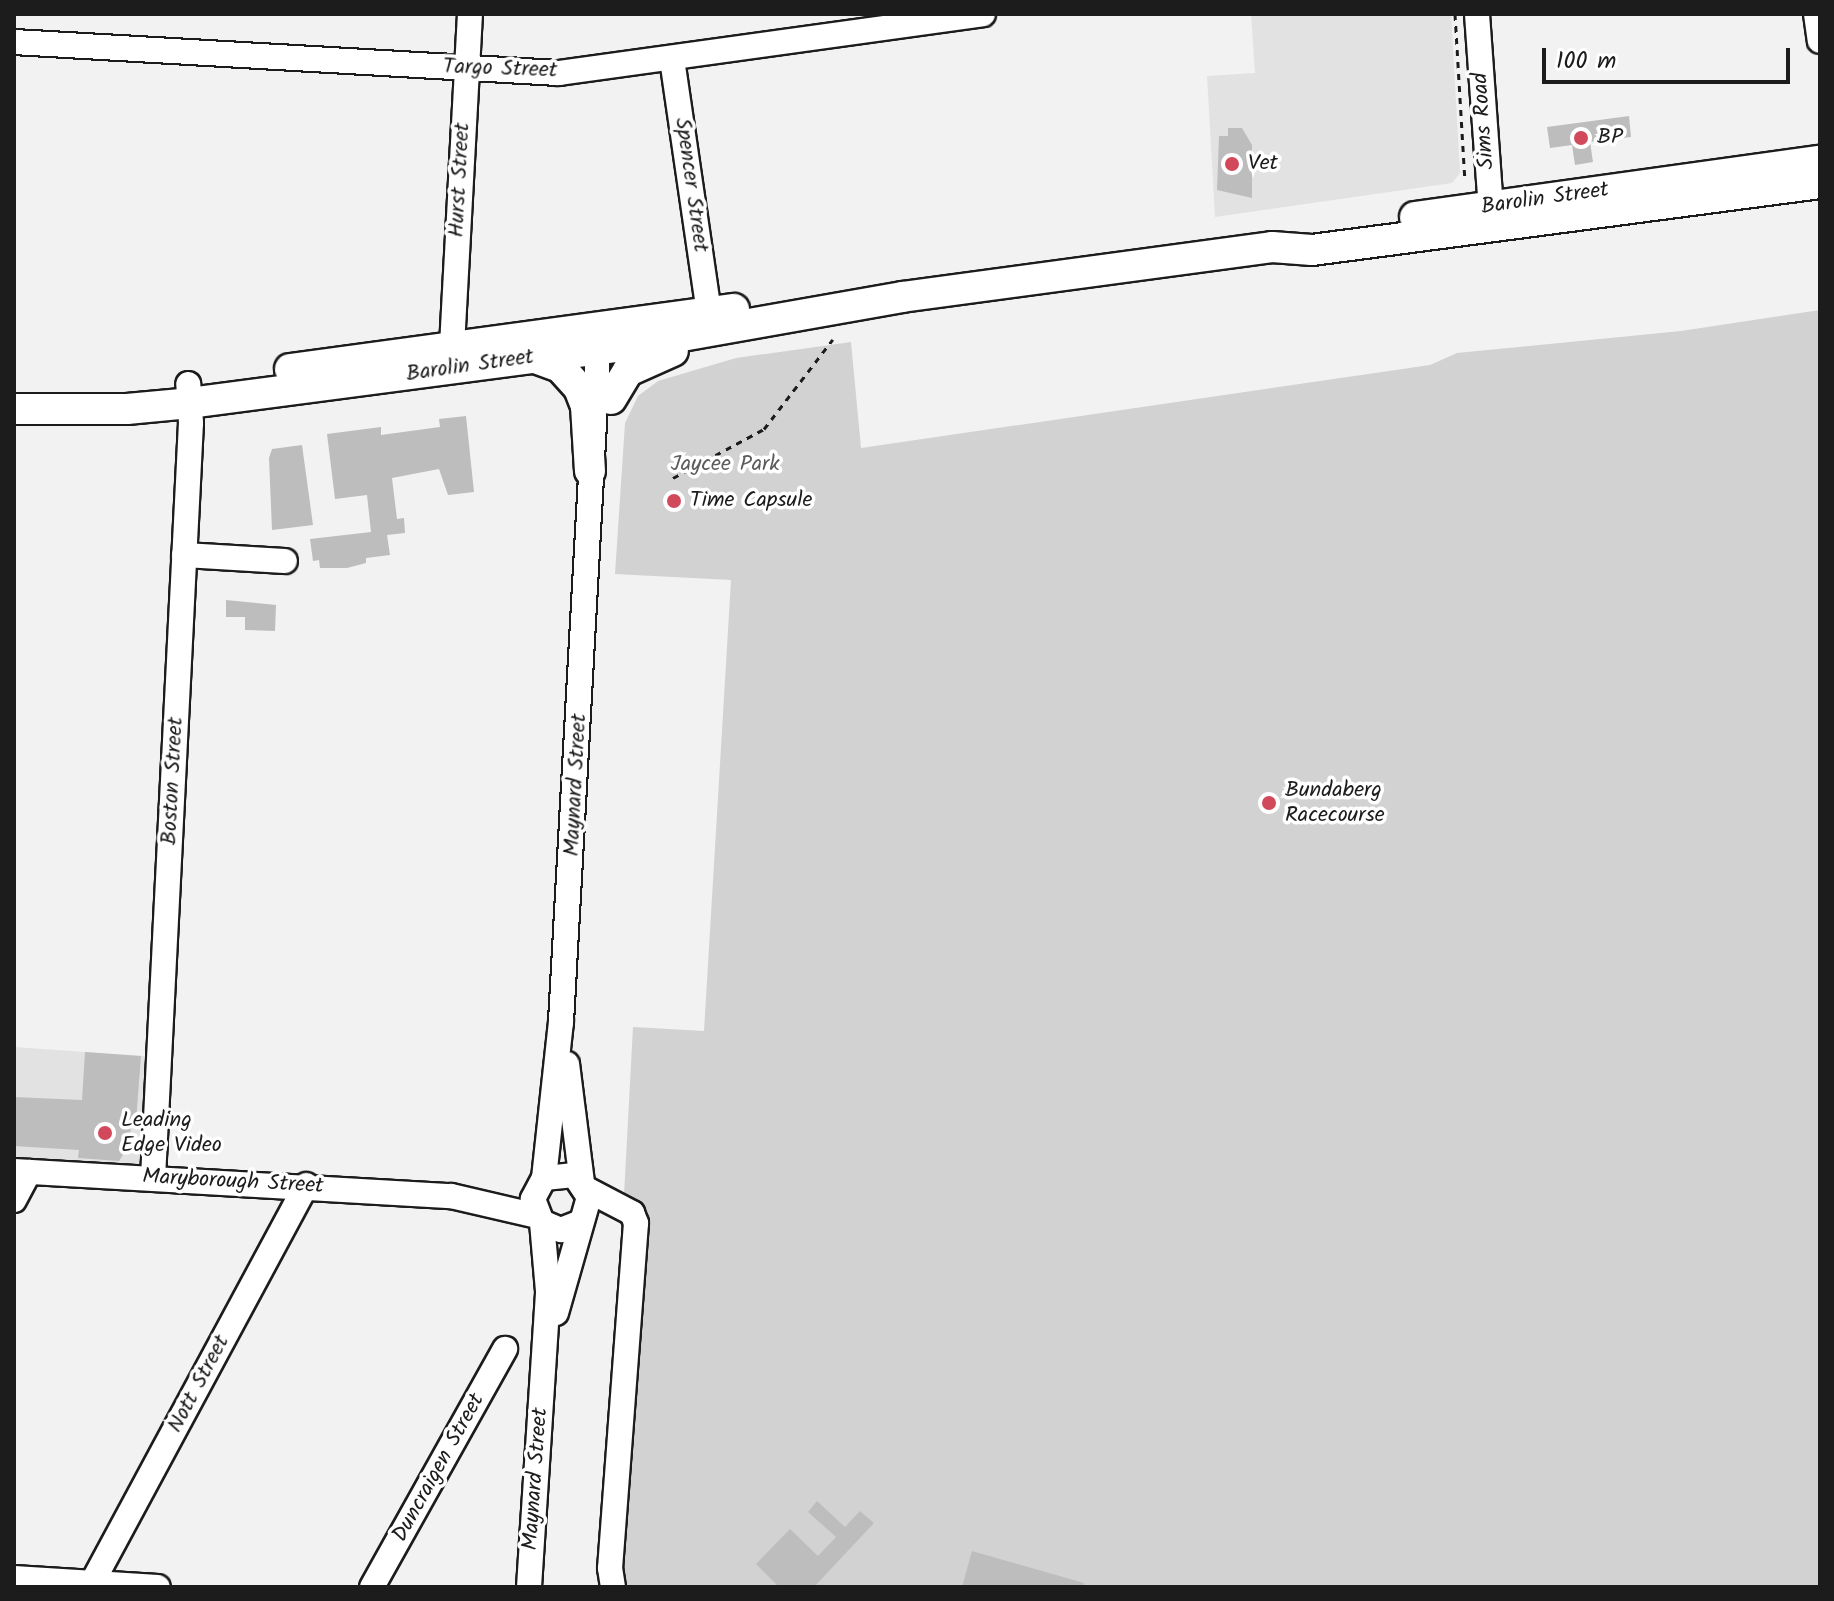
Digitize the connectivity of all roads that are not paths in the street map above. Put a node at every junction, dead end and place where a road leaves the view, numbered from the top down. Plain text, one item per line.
1 (470, 14) edge
2 (983, 14) edge
3 (1477, 14) edge
4 (1816, 14) edge
5 (1820, 41) edge
6 (14, 42) edge
7 (672, 59) junction
8 (466, 68) junction
9 (1820, 161) edge
10 (1820, 183) edge
11 (1492, 217) junction
12 (902, 297) junction
13 (709, 312) junction
14 (791, 320) junction
15 (607, 336) junction
16 (452, 346) junction
17 (535, 358) junction
18 (189, 393) junction
19 (611, 399) junction
20 (24, 409) edge
21 (590, 471) junction
22 (590, 548) junction
23 (184, 555) junction
24 (285, 561) dead end
25 (561, 1022) junction
26 (22, 1171) edge
27 (153, 1178) junction
28 (542, 1180) junction
29 (306, 1185) junction
30 (585, 1186) junction
31 (451, 1196) junction
32 (14, 1200) edge
33 (621, 1209) junction
34 (539, 1219) junction
35 (583, 1219) junction
36 (505, 1349) dead end
37 (543, 1370) junction
38 (14, 1578) edge
39 (92, 1583) junction
40 (158, 1587) edge
41 (372, 1587) edge
42 (529, 1587) edge
43 (613, 1587) edge

1 - 8 street, Hurst Street
2 - 7 street, Targo Street
3 - 11 street, Sims Road
4 - 5 street
6 - 8 street, Targo Street
7 - 8 street, Targo Street
7 - 13 street, Spencer Street
8 - 16 street, Hurst Street
9 - 11 main road, Barolin Street
10 - 11 main road, Barolin Street
11 - 12 main road, Barolin Street
12 - 13 main road, Barolin Street
12 - 14 main road, Barolin Street
13 - 15 main road, Barolin Street
14 - 15 main road, Barolin Street
14 - 19 main road
15 - 16 main road, Barolin Street
15 - 17 main road, Barolin Street
15 - 19 street, Maynard Street
15 - 21 street, Maynard Street
16 - 18 main road, Barolin Street
17 - 18 main road, Barolin Street
17 - 21 main road
18 - 20 main road, Barolin Street
18 - 23 street, Boston Street
19 - 22 street, Maynard Street
21 - 22 street, Maynard Street
22 - 25 street, Maynard Street
23 - 24 street
23 - 27 street, Boston Street
25 - 28 street, Maynard Street
25 - 30 street, Maynard Street
26 - 27 street, Maryborough Street
26 - 32 street
27 - 29 street, Maryborough Street
28 - 30 street
28 - 31 street, Maryborough Street
28 - 34 street
29 - 31 street, Maryborough Street
29 - 39 street, Nott Street
30 - 33 street
30 - 35 street
31 - 34 street, Maryborough Street
33 - 35 street
33 - 43 street
34 - 35 street
34 - 37 street, Maynard Street
35 - 37 street, Maynard Street
36 - 41 street, Duncraigen Street
37 - 42 street, Maynard Street
38 - 39 street
39 - 40 street

